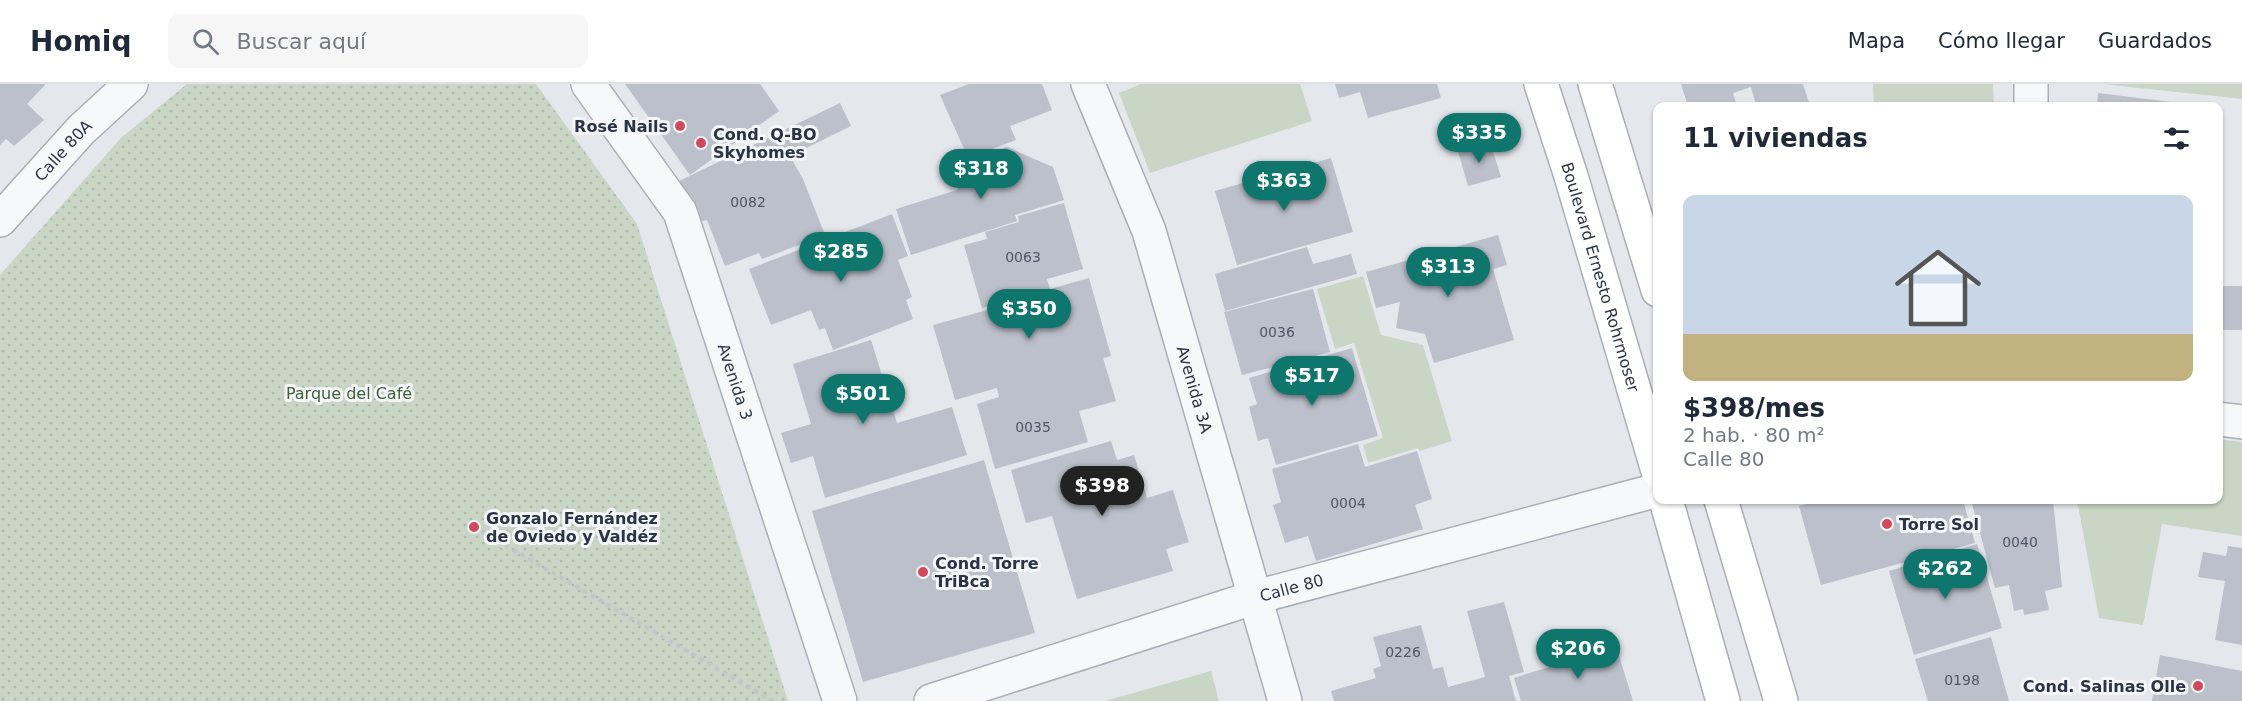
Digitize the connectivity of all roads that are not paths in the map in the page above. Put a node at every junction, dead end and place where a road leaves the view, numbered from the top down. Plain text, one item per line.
1 (131, 84) edge
2 (588, 84) edge
3 (1088, 84) edge
4 (1541, 84) edge
5 (1595, 84) edge
6 (2031, 84) edge
7 (2031, 102) edge
8 (0, 220) edge
9 (1653, 274) edge
10 (2223, 420) edge
11 (2242, 422) edge
12 (1653, 454) edge
13 (1653, 491) edge
14 (1667, 504) edge
15 (1722, 504) edge
16 (1256, 597) junction
17 (840, 701) edge
18 (931, 701) edge
19 (1285, 701) edge
20 (1723, 701) edge
21 (1781, 701) edge

1 - 8 street, Calle 80A
2 - 17 street, Avenida 3
3 - 16 street, Avenida 3A
4 - 12 main road, Boulevard Ernesto Rohrmoser
5 - 9 main road
6 - 7 street
10 - 11 street
13 - 16 street, Calle 80
14 - 20 main road
15 - 21 main road
16 - 18 street, Calle 80
16 - 19 street, Avenida 3A

